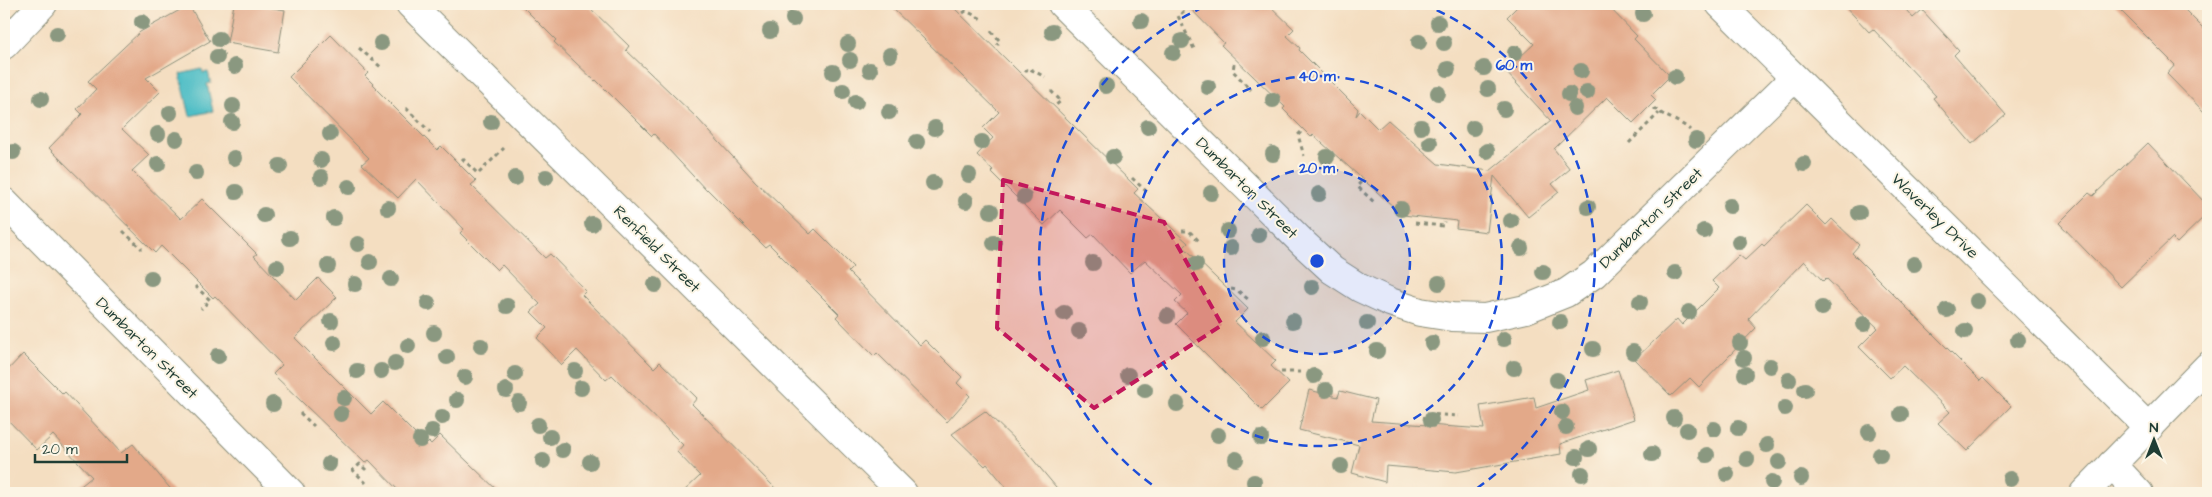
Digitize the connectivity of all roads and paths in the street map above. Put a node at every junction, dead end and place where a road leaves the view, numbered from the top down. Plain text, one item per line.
1 (43, 4) edge
2 (410, 4) edge
3 (1062, 4) edge
4 (1720, 4) edge
5 (1184, 11) dead end
6 (963, 14) dead end
7 (982, 19) dead end
8 (991, 31) dead end
9 (4, 45) edge
10 (997, 45) dead end
11 (359, 48) dead end
12 (1195, 52) dead end
13 (1234, 64) dead end
14 (383, 70) dead end
15 (1025, 72) dead end
16 (1044, 77) dead end
17 (1794, 78) junction
18 (1251, 90) dead end
19 (1051, 91) dead end
20 (1056, 105) dead end
21 (406, 108) dead end
22 (1654, 108) dead end
23 (1659, 113) junction
24 (1690, 130) dead end
25 (430, 132) dead end
26 (1301, 132) dead end
27 (1629, 143) dead end
28 (504, 148) dead end
29 (1304, 156) dead end
30 (462, 158) dead end
31 (1132, 178) dead end
32 (1361, 182) dead end
33 (1148, 193) dead end
34 (4, 202) edge
35 (1376, 204) dead end
36 (1444, 222) dead end
37 (1415, 223) dead end
38 (123, 231) dead end
39 (1182, 231) dead end
40 (1199, 241) dead end
41 (142, 249) dead end
42 (195, 286) dead end
43 (1231, 289) dead end
44 (1249, 300) dead end
45 (201, 309) dead end
46 (2208, 366) edge
47 (1282, 372) dead end
48 (1300, 372) dead end
49 (300, 413) dead end
50 (1459, 416) dead end
51 (1424, 420) dead end
52 (314, 426) dead end
53 (2149, 428) junction
54 (2112, 464) junction
55 (368, 465) dead end
56 (366, 483) dead end
57 (291, 493) edge
58 (904, 493) edge
59 (2084, 493) edge
60 (2140, 493) edge

1 - 9 street
2 - 58 street, Renfield Street
3 - 17 street, Dumbarton Street
4 - 17 street, Waverley Drive
5 - 12 path
6 - 7 path
8 - 10 path
11 - 14 path
13 - 18 path
15 - 16 path
17 - 53 street, Waverley Drive
19 - 20 path
21 - 25 path
22 - 23 path
23 - 24 path
23 - 27 path
26 - 29 path
28 - 30 path
31 - 33 path
32 - 35 path
34 - 57 street, Dumbarton Street
36 - 37 path
38 - 41 path
39 - 40 path
42 - 45 path
43 - 44 path
46 - 53 street
47 - 48 path
49 - 52 path
50 - 51 path
53 - 54 street
54 - 59 street
54 - 60 street
55 - 56 path

